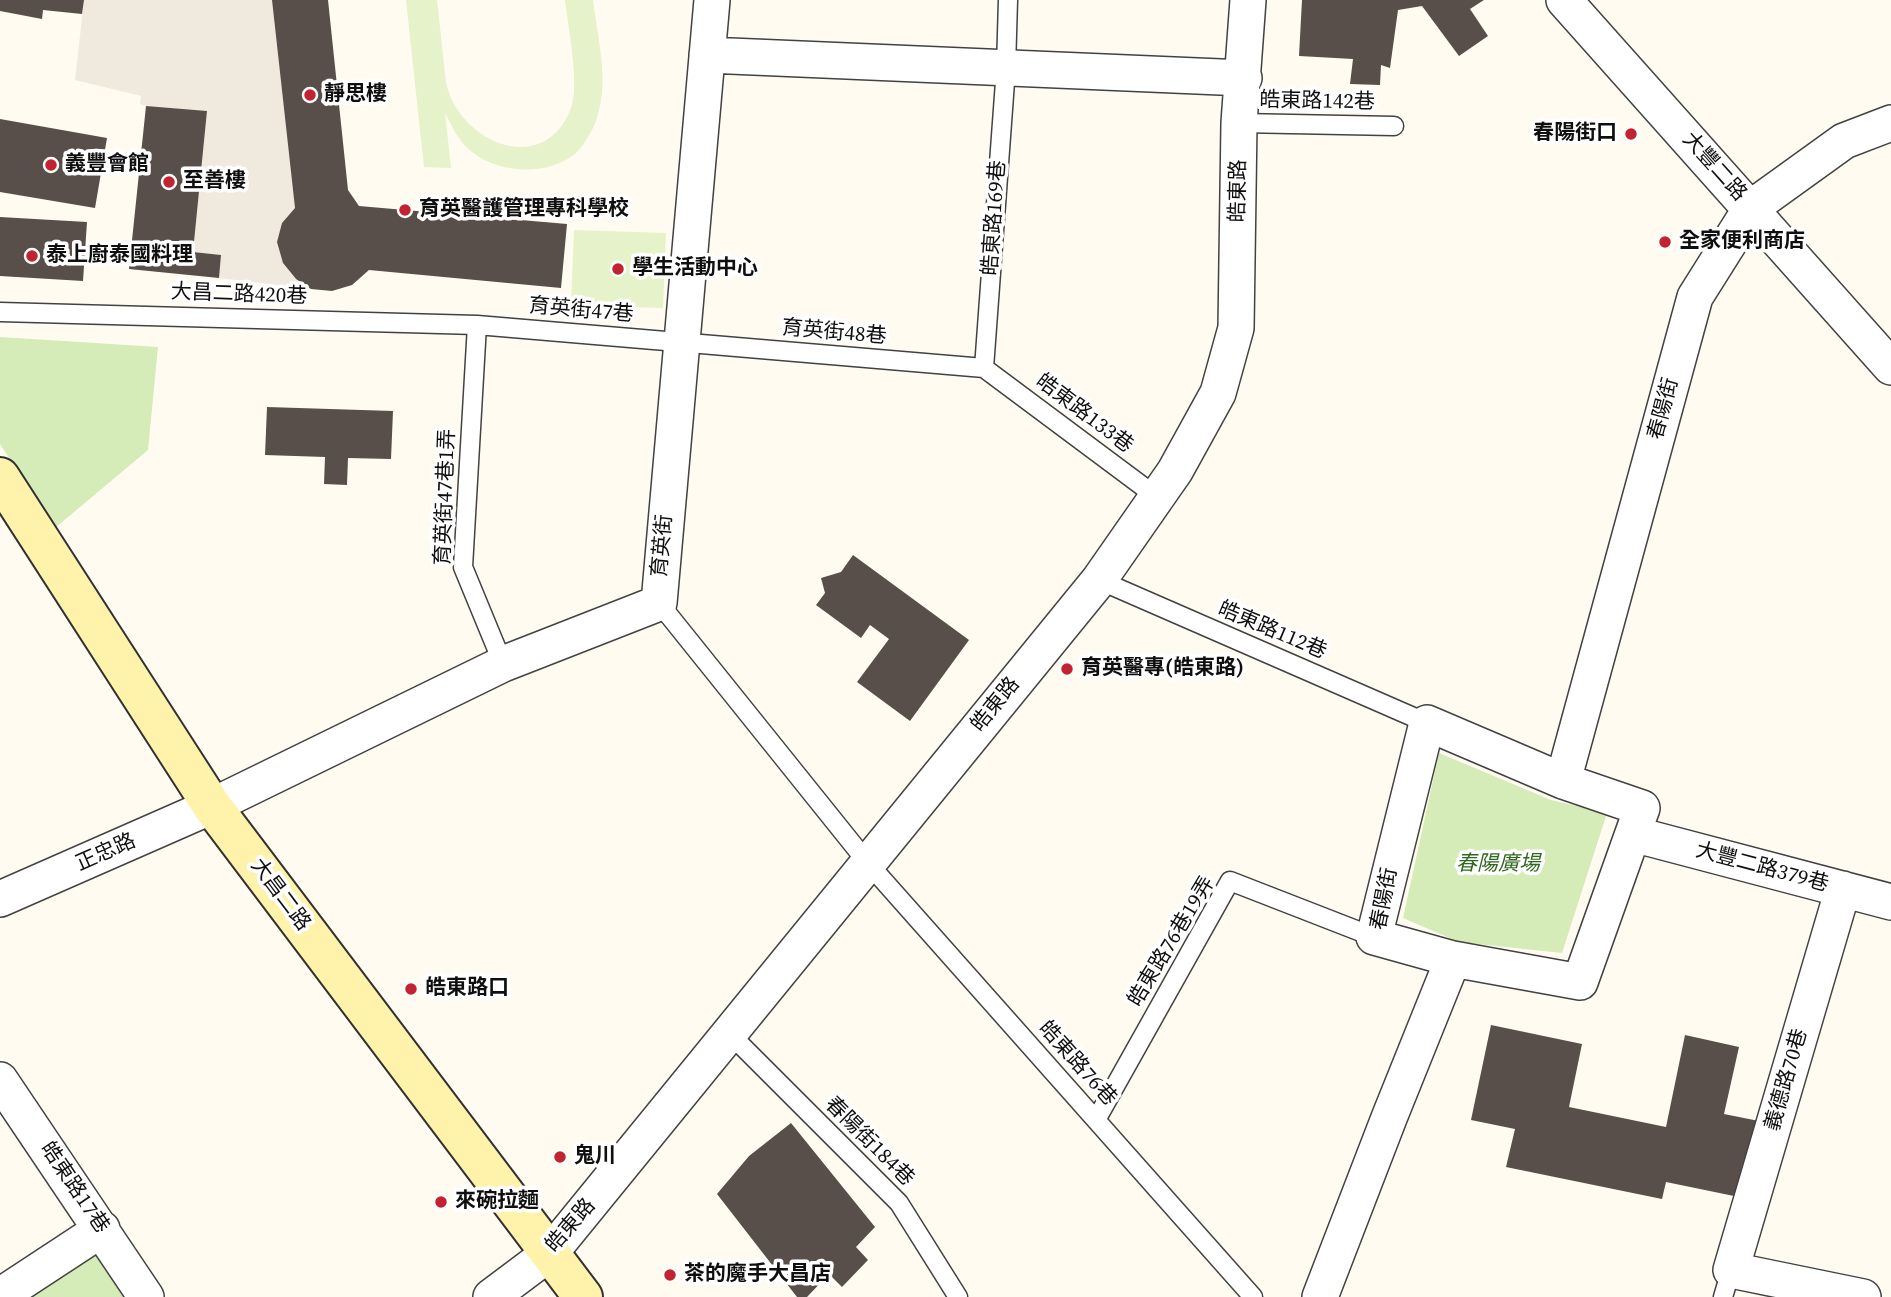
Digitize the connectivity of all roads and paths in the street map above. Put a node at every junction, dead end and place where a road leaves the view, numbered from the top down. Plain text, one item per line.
1 (712, 0) edge
2 (1009, 0) edge
3 (1248, 0) edge
4 (1564, 0) edge
5 (707, 55) junction
6 (1006, 68) junction
7 (1244, 78) junction
8 (1239, 123) junction
9 (1891, 123) edge
10 (1394, 126) dead end
11 (1751, 208) junction
12 (0, 312) edge
13 (477, 324) junction
14 (681, 343) junction
15 (1891, 366) edge
16 (984, 368) junction
17 (0, 477) edge
18 (1157, 496) junction
19 (1099, 580) junction
20 (659, 603) junction
21 (503, 664) junction
22 (1427, 723) junction
23 (1563, 781) junction
24 (212, 806) junction
25 (1633, 834) junction
26 (867, 862) junction
27 (1843, 890) junction
28 (0, 899) edge
29 (1891, 902) edge
30 (1374, 937) junction
31 (1453, 959) junction
32 (729, 1033) junction
33 (0, 1080) edge
34 (1096, 1119) junction
35 (102, 1229) junction
36 (551, 1252) junction
37 (1727, 1283) edge
38 (0, 1296) edge
39 (146, 1297) edge
40 (491, 1297) edge
41 (583, 1297) edge
42 (958, 1297) edge
43 (1253, 1297) edge
44 (1320, 1297) edge
45 (1863, 1297) edge

1 - 5 street, 育英街
2 - 6 lane, 皓東路169巷
3 - 7 street, 皓東路
4 - 11 street, 大豐二路
5 - 6 street
5 - 14 street, 育英街
6 - 7 street
6 - 16 lane, 皓東路169巷
7 - 8 street, 皓東路
8 - 10 lane, 皓東路142巷
8 - 18 street, 皓東路
9 - 11 street, 春陽街
11 - 15 street, 大豐二路
11 - 23 street, 春陽街
12 - 13 lane, 大昌二路420巷
13 - 14 lane, 育英街47巷
13 - 21 lane, 育英街47巷1弄
14 - 16 lane, 育英街48巷
14 - 20 street, 育英街
16 - 18 lane, 皓東路133巷
17 - 24 street, 大昌二路
18 - 19 street, 皓東路
19 - 22 lane, 皓東路112巷
19 - 26 street, 皓東路
20 - 21 street, 育英街
20 - 26 lane, 皓東路76巷
21 - 24 street, 育英街
22 - 23 street, 春陽街
22 - 30 street, 春陽街
23 - 25 street, 春陽街
24 - 28 street, 正忠路
24 - 36 street, 大昌二路
25 - 27 street, 大豐二路379巷
25 - 31 street, 春陽街
26 - 32 street, 皓東路
26 - 34 lane, 皓東路76巷
27 - 29 street, 大豐二路379巷
27 - 37 street, 義德路70巷
30 - 31 street, 春陽街
30 - 34 lane, 皓東路76巷19弄
31 - 44 street
32 - 36 street, 皓東路
32 - 42 lane, 春陽街184巷
33 - 35 street, 皓東路17巷
34 - 43 lane, 皓東路76巷
35 - 38 street
35 - 39 street, 皓東路17巷
36 - 40 street, 皓東路
36 - 41 street, 大昌二路
37 - 45 street

